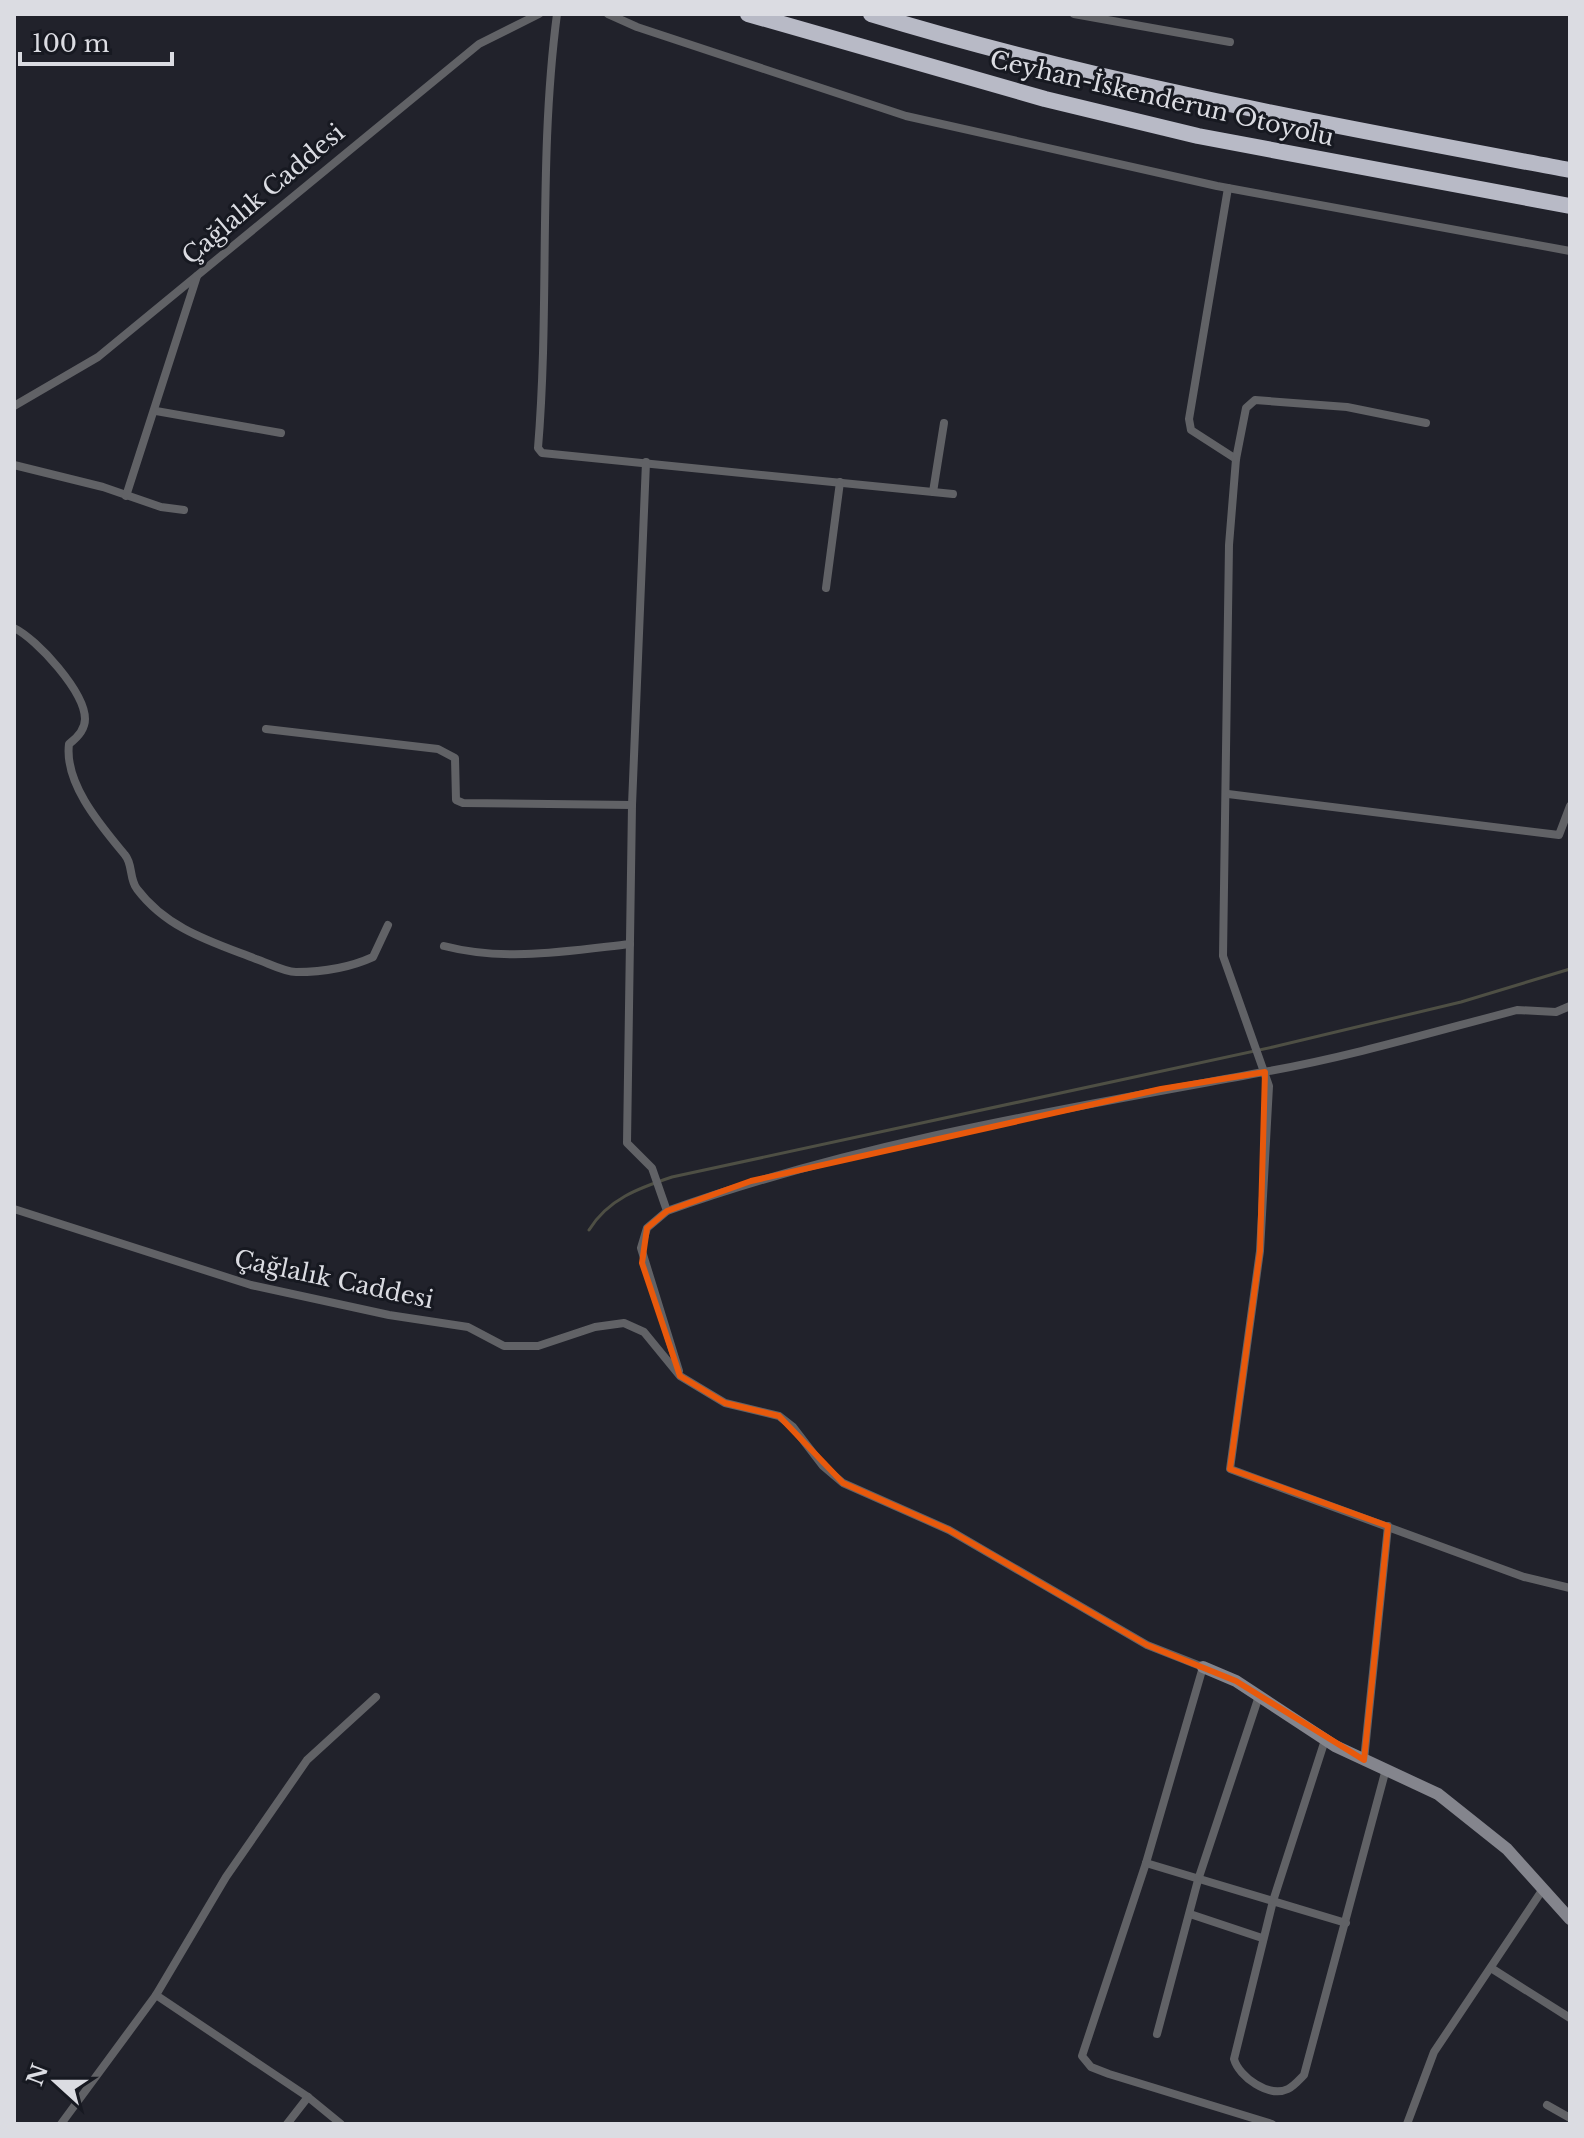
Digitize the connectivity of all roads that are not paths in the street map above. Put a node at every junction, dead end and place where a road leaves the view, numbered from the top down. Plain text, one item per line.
1 (539, 14) edge
2 (557, 14) edge
3 (608, 14) edge
4 (748, 14) edge
5 (871, 14) edge
6 (1074, 14) edge
7 (1230, 42) dead end
8 (1570, 170) edge
9 (1228, 188) junction
10 (1570, 206) edge
11 (1570, 251) edge
12 (197, 274) junction
13 (14, 406) edge
14 (156, 411) junction
15 (944, 423) dead end
16 (1426, 423) dead end
17 (281, 433) dead end
18 (1236, 459) junction
19 (646, 462) junction
20 (14, 465) edge
21 (840, 482) junction
22 (933, 492) junction
23 (953, 494) dead end
24 (126, 496) junction
25 (184, 510) dead end
26 (826, 588) dead end
27 (14, 628) edge
28 (266, 729) dead end
29 (1228, 794) junction
30 (632, 805) junction
31 (1570, 806) edge
32 (388, 925) dead end
33 (630, 944) junction
34 (444, 946) dead end
35 (1570, 1006) edge
36 (1264, 1068) junction
37 (14, 1209) edge
38 (667, 1211) junction
39 (680, 1376) junction
40 (1388, 1526) junction
41 (1570, 1588) edge
42 (1203, 1667) junction
43 (1259, 1696) junction
44 (376, 1697) dead end
45 (1325, 1740) junction
46 (1364, 1760) junction
47 (1386, 1769) junction
48 (1146, 1863) junction
49 (1198, 1880) junction
50 (1543, 1889) junction
51 (1273, 1901) junction
52 (1190, 1914) junction
53 (1570, 1919) edge
54 (1346, 1923) junction
55 (1262, 1938) junction
56 (1491, 1968) junction
57 (156, 1995) junction
58 (1570, 2018) edge
59 (1157, 2034) dead end
60 (308, 2097) junction
61 (1547, 2105) dead end
62 (1570, 2118) edge
63 (61, 2124) edge
64 (287, 2124) edge
65 (341, 2124) edge
66 (1272, 2124) edge
67 (1407, 2124) edge

1 - 12 street, Çağlalık Caddesi
2 - 19 street
3 - 9 street
4 - 10 highway, Ceyhan-İskenderun Otoyolu
5 - 8 highway, Ceyhan-İskenderun Otoyolu
6 - 7 street
9 - 11 street
9 - 18 street
12 - 13 street, Çağlalık Caddesi
12 - 14 street
14 - 17 street
14 - 24 street
15 - 22 street
16 - 18 street
18 - 29 street
19 - 21 street
19 - 30 street
20 - 24 street
21 - 22 street
21 - 26 street
22 - 23 street
24 - 25 street
27 - 32 street
28 - 30 street
29 - 31 street
29 - 36 street
30 - 33 street
33 - 34 street
33 - 38 street
35 - 36 street
36 - 38 street
36 - 40 street
37 - 39 street, Çağlalık Caddesi
38 - 39 street
39 - 42 street
40 - 41 street
40 - 46 street
42 - 43 street
42 - 48 street
43 - 45 street
43 - 49 street
44 - 57 street
45 - 46 street
45 - 51 street
46 - 47 street
47 - 50 street
47 - 54 street
48 - 49 street
48 - 66 street
49 - 51 street
49 - 52 street
50 - 53 street
50 - 56 street
51 - 54 street
51 - 55 street
52 - 55 street
52 - 59 street
54 - 55 street
56 - 58 street
56 - 67 street
57 - 60 street
57 - 63 street
60 - 64 street
60 - 65 street
61 - 62 street

